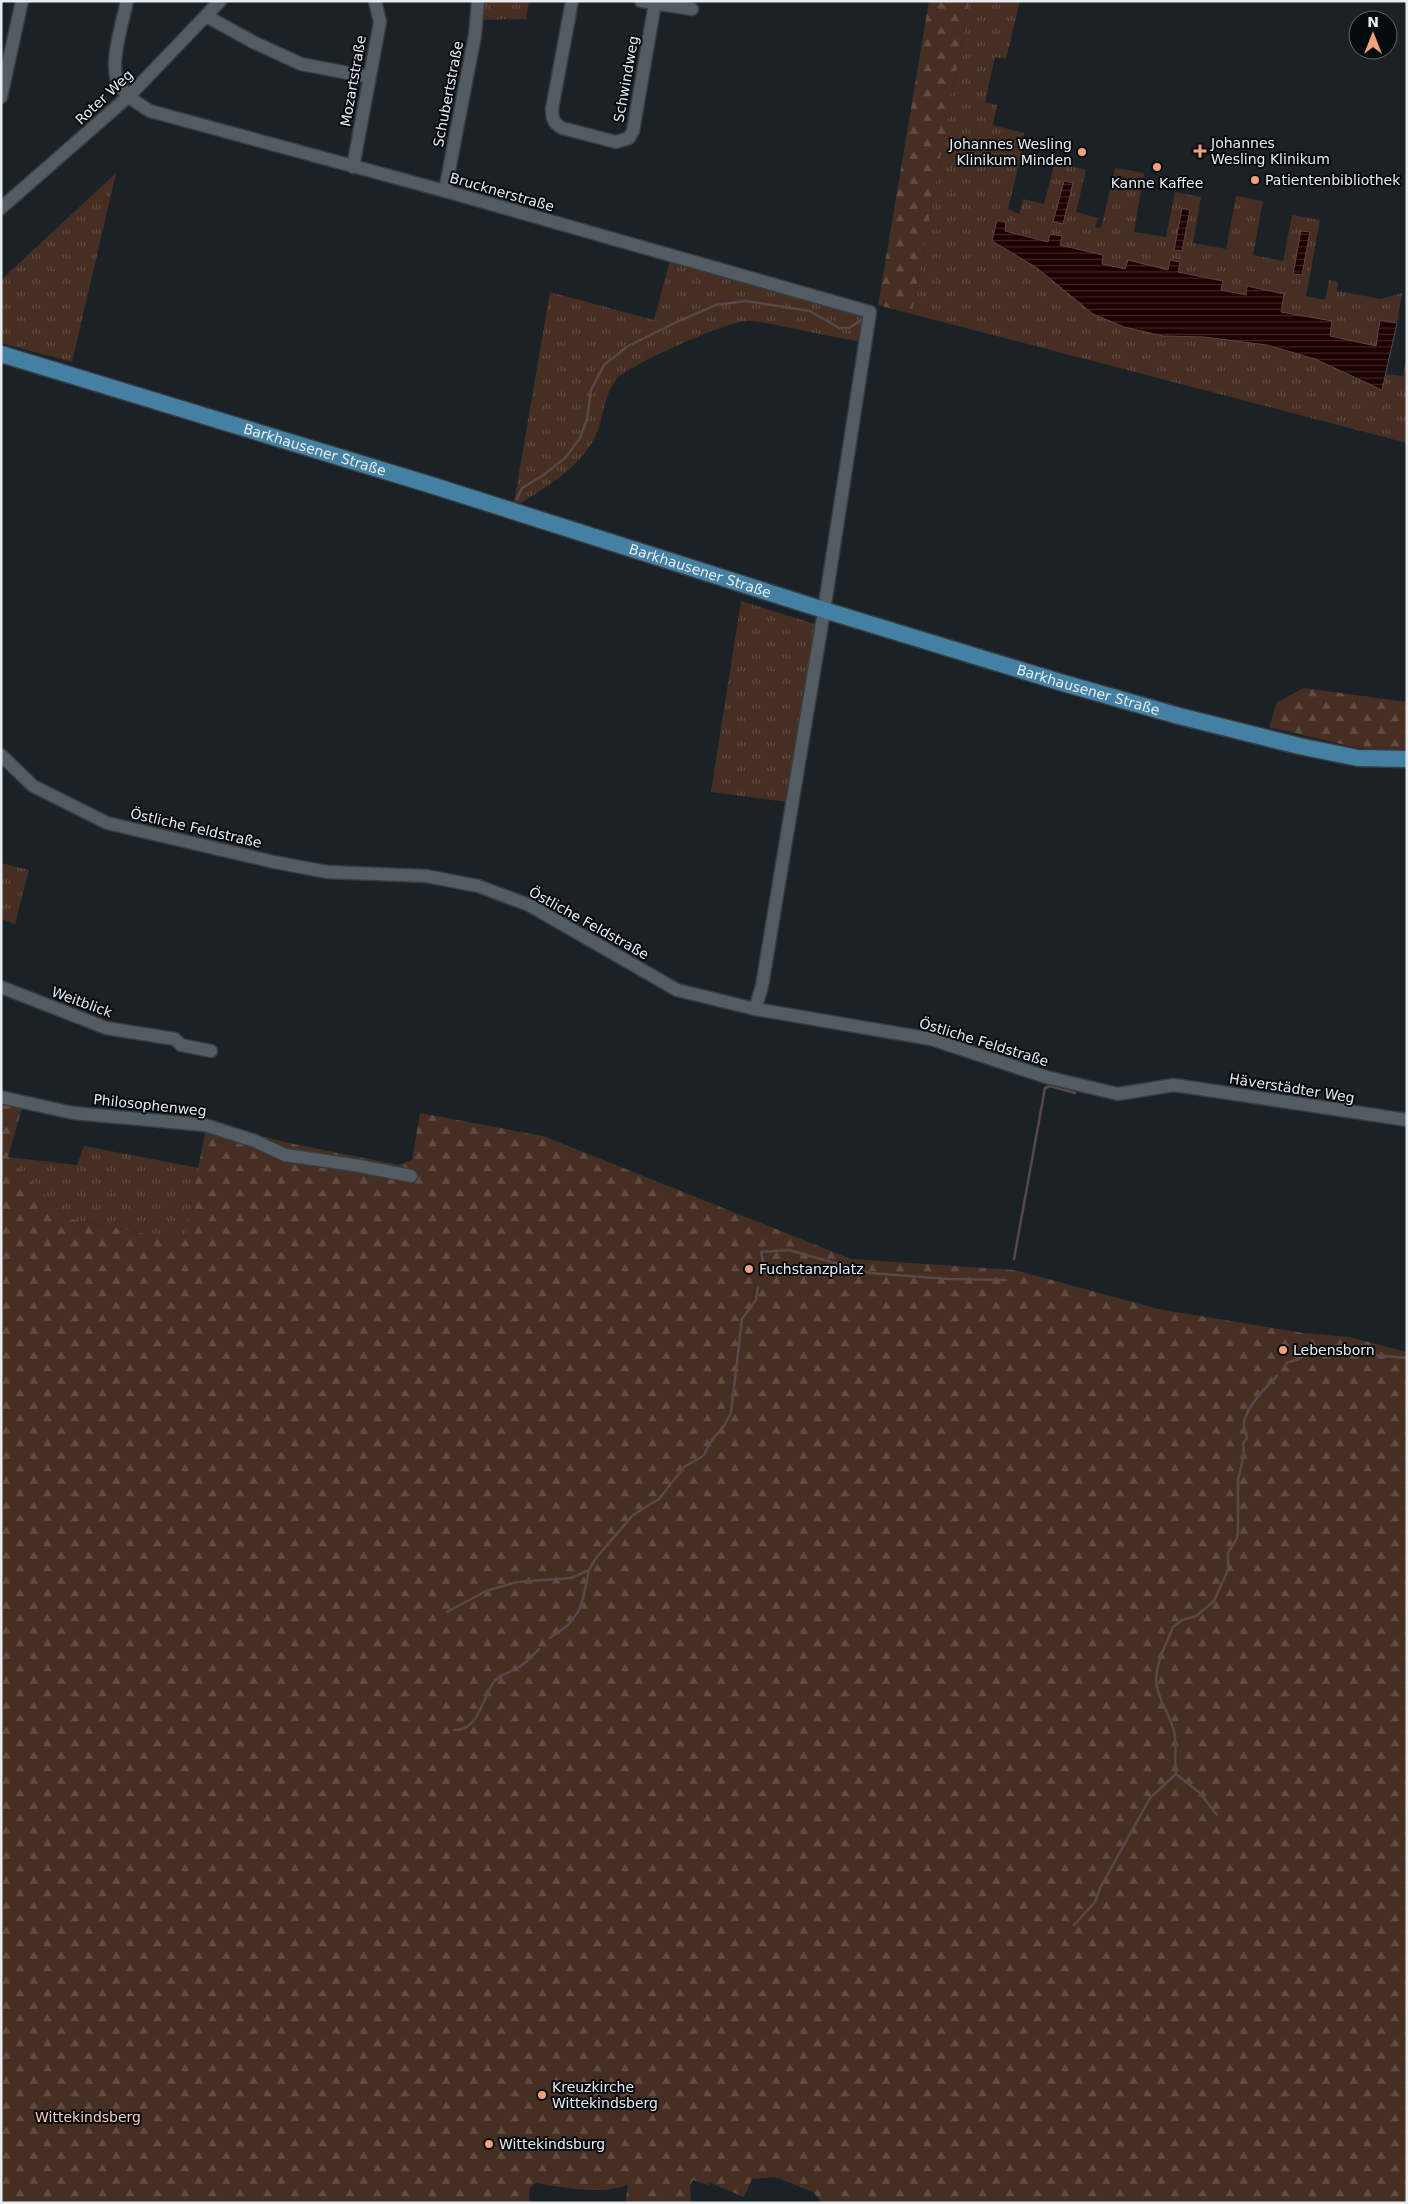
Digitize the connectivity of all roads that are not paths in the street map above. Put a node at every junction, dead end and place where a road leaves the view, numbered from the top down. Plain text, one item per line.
1 (22, 1) edge
2 (127, 1) edge
3 (220, 1) edge
4 (375, 1) edge
5 (478, 1) edge
6 (572, 1) edge
7 (641, 1) edge
8 (655, 3) junction
9 (692, 9) dead end
10 (206, 16) junction
11 (369, 77) junction
12 (129, 96) junction
13 (1, 97) edge
14 (353, 167) junction
15 (445, 191) junction
16 (1, 208) edge
17 (1, 354) edge
18 (824, 610) junction
19 (1, 755) edge
20 (1407, 759) edge
21 (1, 987) edge
22 (755, 1009) junction
23 (212, 1051) dead end
24 (1174, 1085) joint
25 (1, 1096) edge
26 (1407, 1120) edge
27 (411, 1176) dead end

1 - 13 street
2 - 12 street, Brucknerstraße
3 - 10 street, Roter Weg
4 - 11 street, Mozartstraße
5 - 15 street, Schubertstraße
6 - 8 street, Schwindweg
7 - 8 street
8 - 9 street
10 - 11 street
10 - 12 street, Roter Weg
11 - 14 street, Mozartstraße
12 - 14 street, Brucknerstraße
12 - 16 street, Roter Weg
14 - 15 street, Brucknerstraße
15 - 18 street, Brucknerstraße
17 - 18 main road, Barkhausener Straße
18 - 20 main road, Barkhausener Straße
18 - 22 street
19 - 22 street, Östliche Feldstraße
21 - 23 street, Weitblick
22 - 24 street, Östliche Feldstraße
24 - 26 street, Häverstädter Weg
25 - 27 street, Philosophenweg

